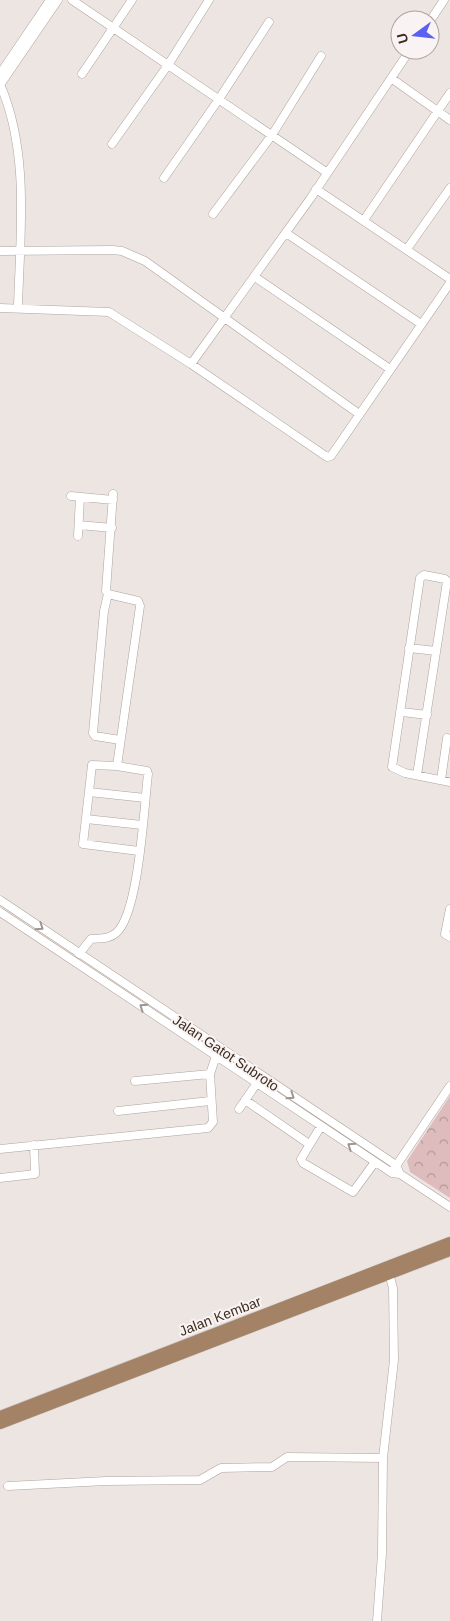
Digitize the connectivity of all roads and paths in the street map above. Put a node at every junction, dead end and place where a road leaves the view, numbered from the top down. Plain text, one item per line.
1 (50, 0) edge
2 (58, 0) edge
3 (72, 0) edge
4 (132, 0) edge
5 (208, 0) edge
6 (269, 22) dead end
7 (114, 27) junction
8 (321, 56) dead end
9 (403, 60) edge
10 (168, 65) junction
11 (0, 74) edge
12 (82, 74) dead end
13 (391, 78) junction
14 (0, 85) edge
15 (450, 94) edge
16 (219, 99) junction
17 (438, 111) junction
18 (450, 120) edge
19 (272, 135) junction
20 (112, 144) dead end
21 (326, 172) junction
22 (164, 178) dead end
23 (450, 188) edge
24 (316, 189) junction
25 (214, 214) dead end
26 (364, 220) junction
27 (286, 233) junction
28 (407, 250) junction
29 (0, 251) edge
30 (20, 252) junction
31 (255, 277) junction
32 (450, 281) edge
33 (18, 307) junction
34 (0, 308) edge
35 (224, 318) junction
36 (421, 324) junction
37 (191, 364) junction
38 (390, 369) junction
39 (359, 414) junction
40 (71, 496) dead end
41 (80, 497) junction
42 (79, 525) junction
43 (112, 528) junction
44 (78, 536) dead end
45 (108, 594) junction
46 (409, 648) junction
47 (436, 651) junction
48 (402, 712) junction
49 (427, 715) junction
50 (447, 738) dead end
51 (120, 740) junction
52 (117, 766) junction
53 (416, 776) junction
54 (441, 780) junction
55 (450, 782) edge
56 (89, 792) junction
57 (145, 798) junction
58 (86, 820) junction
59 (142, 825) junction
60 (139, 851) junction
61 (0, 900) edge
62 (450, 909) edge
63 (0, 912) edge
64 (450, 937) edge
65 (80, 952) junction
66 (172, 1016) junction
67 (167, 1024) junction
68 (181, 1027) junction
69 (216, 1056) junction
70 (210, 1074) junction
71 (135, 1081) dead end
72 (257, 1083) junction
73 (450, 1086) edge
74 (245, 1100) junction
75 (210, 1101) junction
76 (239, 1109) dead end
77 (118, 1111) dead end
78 (321, 1126) junction
79 (340, 1128) junction
80 (335, 1136) junction
81 (309, 1144) junction
82 (34, 1145) junction
83 (0, 1148) edge
84 (375, 1162) junction
85 (396, 1165) junction
86 (396, 1174) junction
87 (0, 1178) edge
88 (450, 1207) edge
89 (450, 1242) edge
90 (450, 1251) edge
91 (389, 1273) junction
92 (0, 1416) edge
93 (0, 1424) edge
94 (383, 1458) junction
95 (8, 1486) dead end
96 (377, 1621) edge

1 - 11 street
2 - 14 street
3 - 7 street
4 - 7 street
5 - 10 street
6 - 16 street
7 - 10 street
7 - 12 street
8 - 19 street
9 - 13 street
10 - 16 street
10 - 20 street
13 - 17 street
13 - 21 street
14 - 30 street
15 - 17 street
16 - 19 street
16 - 22 street
17 - 18 street
17 - 26 street
19 - 21 street
19 - 25 street
21 - 24 street
23 - 28 street
24 - 26 street
24 - 27 street
26 - 28 street
27 - 31 street
27 - 36 street
28 - 32 street
29 - 30 street
30 - 33 street
30 - 35 street
31 - 35 street
31 - 38 street
32 - 36 street
33 - 34 street
33 - 37 street
35 - 37 street
35 - 39 street
36 - 38 street
37 - 39 street
38 - 39 street
40 - 41 street
41 - 42 street
41 - 43 street
42 - 43 street
42 - 44 street
43 - 45 street
45 - 51 street
45 - 51 street
46 - 47 street
46 - 47 street
46 - 48 street
47 - 49 street
48 - 49 street
48 - 53 street
49 - 53 street
50 - 54 street
51 - 52 street
52 - 56 street
52 - 57 street
53 - 54 street
54 - 55 street
56 - 57 street
56 - 58 street
57 - 59 street
58 - 59 street
58 - 60 street
59 - 60 street
60 - 65 street
61 -> 65 street, Jalan Gatot Subroto
62 - 64 street
67 -> 63 street, Jalan Gatot Subroto
65 - 66 street, Jalan Gatot Subroto
66 - 67 street
66 - 68 street, Jalan Gatot Subroto
67 - 68 street, Jalan Gatot Subroto
68 - 69 street, Jalan Gatot Subroto
68 -> 79 street, Jalan Gatot Subroto
69 - 70 street
69 - 72 street, Jalan Gatot Subroto
70 - 71 street
70 - 75 street
72 - 74 street
72 - 78 street, Jalan Gatot Subroto
73 - 85 street
74 - 76 street
74 - 81 street
75 - 77 street
75 - 82 street
78 - 80 street, Jalan Gatot Subroto
78 - 81 street
79 - 80 street
79 - 85 street, Jalan Gatot Subroto
84 -> 80 street, Jalan Gatot Subroto
81 - 84 street
82 - 83 street
82 - 87 street
84 - 86 street, Jalan Gatot Subroto
85 - 86 street
86 - 88 street, Jalan Gatot Subroto
89 - 91 main road, Jalan Kembar
90 - 91 main road, Jalan Kembar
91 - 92 main road, Jalan Kembar
91 - 93 main road, Jalan Kembar
91 - 94 street
94 - 95 street
94 - 96 street

